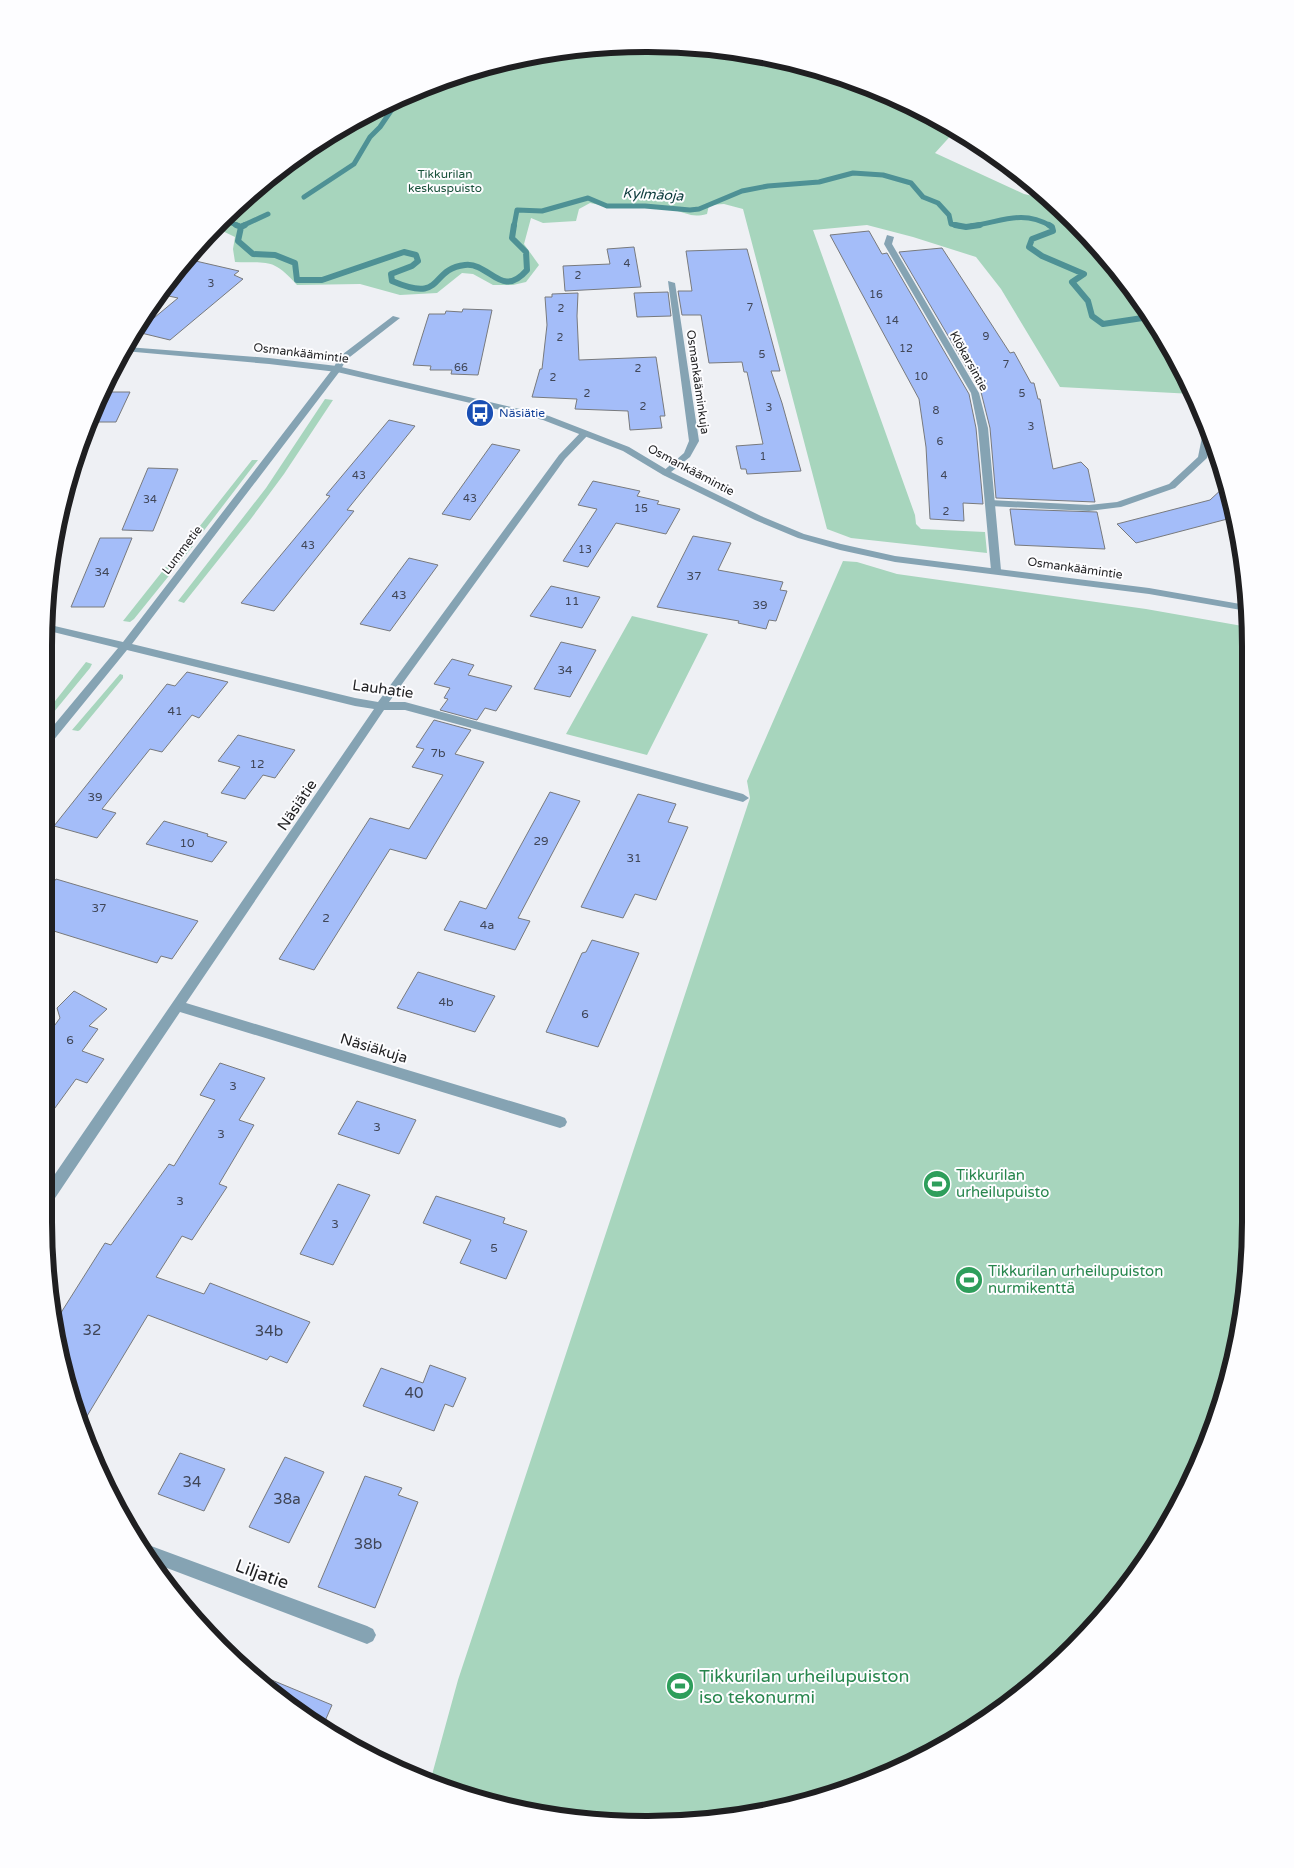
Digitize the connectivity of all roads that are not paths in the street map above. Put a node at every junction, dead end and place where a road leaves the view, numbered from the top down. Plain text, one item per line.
1 (890, 237) dead end
2 (671, 283) dead end
3 (396, 318) dead end
4 (132, 350) edge
5 (337, 369) junction
6 (585, 433) junction
7 (1205, 444) edge
8 (666, 473) junction
9 (990, 503) junction
10 (996, 570) junction
11 (1240, 607) edge
12 (53, 629) edge
13 (126, 646) junction
14 (382, 706) junction
15 (53, 733) edge
16 (743, 798) dead end
17 (178, 1006) junction
18 (560, 1122) dead end
19 (53, 1189) edge
20 (156, 1556) edge
21 (367, 1635) dead end

1 - 9 street, Klökarsintie
2 - 8 street, Osmankääminkuja
3 - 5 street, Lummetie
4 - 5 street, Osmankäämintie
5 - 6 street, Osmankäämintie
5 - 13 street, Lummetie
6 - 8 street, Osmankäämintie
6 - 14 street, Näsiätie
7 - 9 street
8 - 10 street, Osmankäämintie
9 - 10 street, Klökarsintie
10 - 11 street, Osmankäämintie
12 - 13 street, Lauhatie
13 - 14 street, Lauhatie
13 - 15 street, Lummetie
14 - 16 street, Lauhatie
14 - 17 street, Näsiätie
17 - 18 street, Näsiäkuja
17 - 19 street, Näsiätie
20 - 21 street, Liljatie

